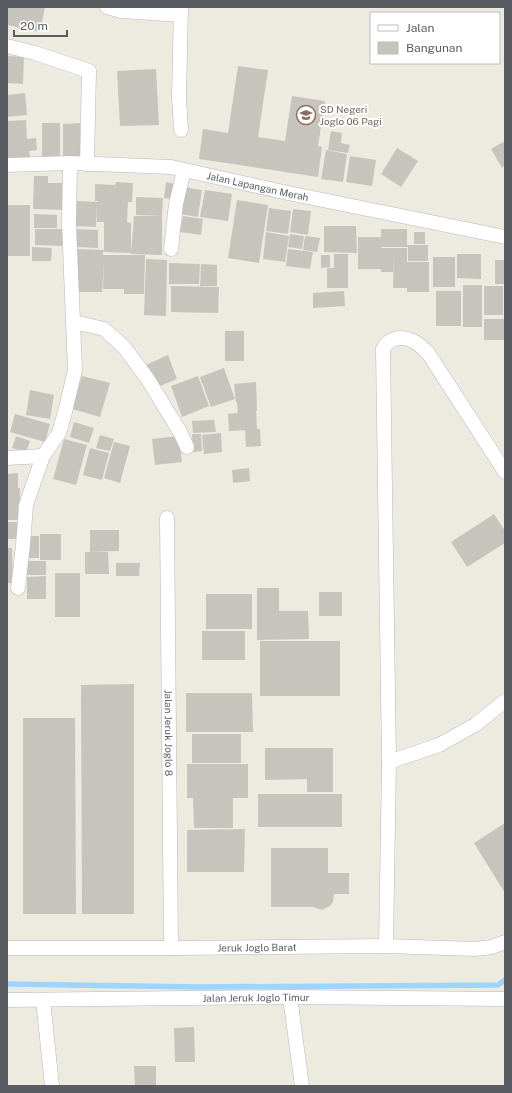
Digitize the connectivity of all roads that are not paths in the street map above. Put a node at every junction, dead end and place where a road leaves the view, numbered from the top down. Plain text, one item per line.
1 (107, 7) edge
2 (181, 11) edge
3 (7, 46) edge
4 (181, 130) dead end
5 (70, 163) junction
6 (87, 164) junction
7 (7, 165) edge
8 (184, 170) junction
9 (505, 237) edge
10 (171, 249) dead end
11 (74, 322) junction
12 (187, 447) dead end
13 (43, 456) junction
14 (7, 458) edge
15 (505, 472) edge
16 (167, 518) dead end
17 (18, 588) dead end
18 (505, 701) edge
19 (389, 762) junction
20 (505, 942) edge
21 (386, 946) junction
22 (7, 948) edge
23 (171, 948) junction
24 (290, 997) junction
25 (505, 999) edge
26 (7, 1000) edge
27 (43, 1000) junction
28 (52, 1086) edge
29 (302, 1086) edge

1 - 2 street
2 - 4 street
3 - 6 street
5 - 6 street, Jalan Lapangan Merah
5 - 7 street, Jalan Lapangan Merah
5 - 11 street
6 - 8 street, Jalan Lapangan Merah
8 - 9 street, Jalan Lapangan Merah
8 - 10 street
11 - 12 street
11 - 13 street
13 - 14 street
13 - 17 street
15 - 19 street
16 - 23 street, Jalan Jeruk Joglo 8
18 - 19 street
19 - 21 street
20 - 21 street, Jeruk Joglo Barat
21 - 23 street, Jeruk Joglo Barat
22 - 23 street, Jeruk Joglo Barat
24 - 25 street, Jalan Jeruk Joglo Timur
24 - 27 street, Jalan Jeruk Joglo Timur
24 - 29 street
26 - 27 street, Jalan Jeruk Joglo Timur
27 - 28 street

